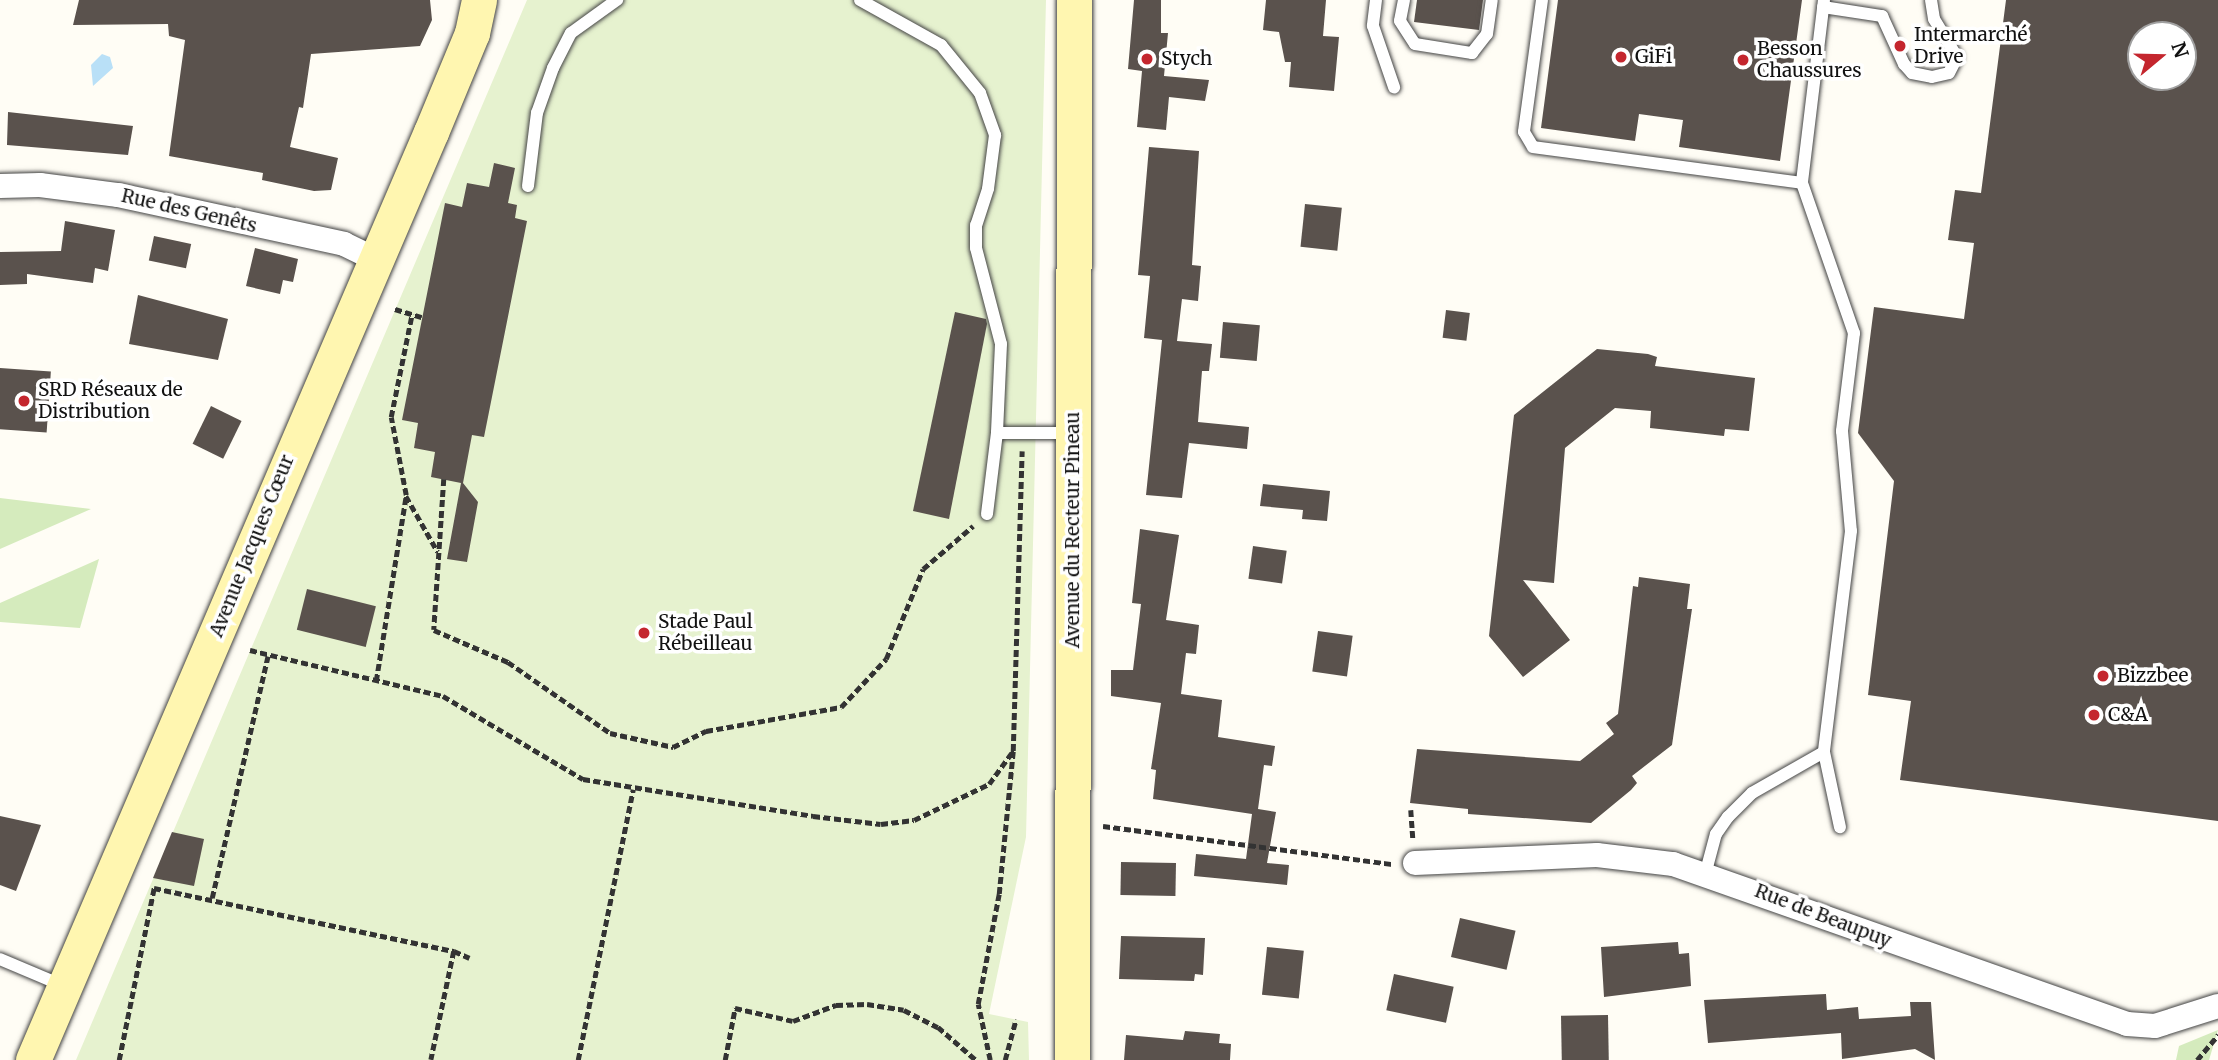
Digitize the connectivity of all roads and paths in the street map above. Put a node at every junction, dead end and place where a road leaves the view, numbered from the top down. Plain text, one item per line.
1 (494, 0) edge
2 (617, 0) edge
3 (860, 0) edge
4 (1074, 0) edge
5 (1376, 0) edge
6 (1404, 0) edge
7 (1492, 0) edge
8 (1542, 0) edge
9 (1931, 0) edge
10 (1824, 4) edge
11 (476, 16) edge
12 (1394, 87) dead end
13 (1802, 183) junction
14 (0, 186) edge
15 (528, 186) dead end
16 (373, 258) junction
17 (395, 309) dead end
18 (412, 314) junction
19 (422, 317) dead end
20 (997, 433) junction
21 (1023, 433) junction
22 (1073, 433) junction
23 (444, 480) dead end
24 (406, 495) junction
25 (987, 514) joint
26 (439, 553) junction
27 (250, 650) dead end
28 (268, 656) junction
29 (376, 681) junction
30 (1013, 751) junction
31 (1824, 752) junction
32 (633, 790) junction
33 (1098, 826) dead end
34 (1840, 827) dead end
35 (1415, 863) joint
36 (1706, 872) junction
37 (212, 898) junction
38 (454, 951) junction
39 (470, 958) dead end
40 (0, 959) edge
41 (66, 987) junction
42 (2218, 1006) edge
43 (1016, 1019) dead end
44 (2218, 1035) edge
45 (33, 1060) edge
46 (119, 1060) edge
47 (431, 1060) edge
48 (578, 1060) edge
49 (725, 1060) edge
50 (976, 1060) edge
51 (990, 1060) edge
52 (1005, 1060) edge
53 (1072, 1060) edge
54 (2197, 1060) edge

1 - 11 main road, Avenue Jacques Cœur
2 - 15 lane
3 - 20 lane
4 - 22 main road, Avenue du Recteur Pineau
5 - 12 lane
6 - 7 lane
8 - 13 lane
9 - 10 lane
10 - 13 lane
11 - 16 main road, Avenue Jacques Cœur
13 - 31 lane
14 - 16 street, Rue des Genêts
16 - 41 main road, Avenue Jacques Cœur
17 - 18 path
18 - 19 path
18 - 24 path
20 - 21 lane
20 - 25 lane
21 - 22 lane
21 - 30 path
22 - 53 main road, Avenue du Recteur Pineau
23 - 26 path
24 - 26 path
24 - 29 path
25 - 26 path
27 - 28 path
28 - 29 path
28 - 37 path
29 - 32 path
30 - 32 path
30 - 51 path
31 - 34 lane
31 - 36 lane
32 - 48 path
33 - 35 path
35 - 36 street, Rue de Beaupuy
36 - 42 street, Rue de Beaupuy
37 - 38 path
37 - 46 path
38 - 39 path
38 - 47 path
40 - 41 lane
41 - 45 main road, Avenue Jacques Cœur
43 - 52 path
44 - 54 path
49 - 50 path

